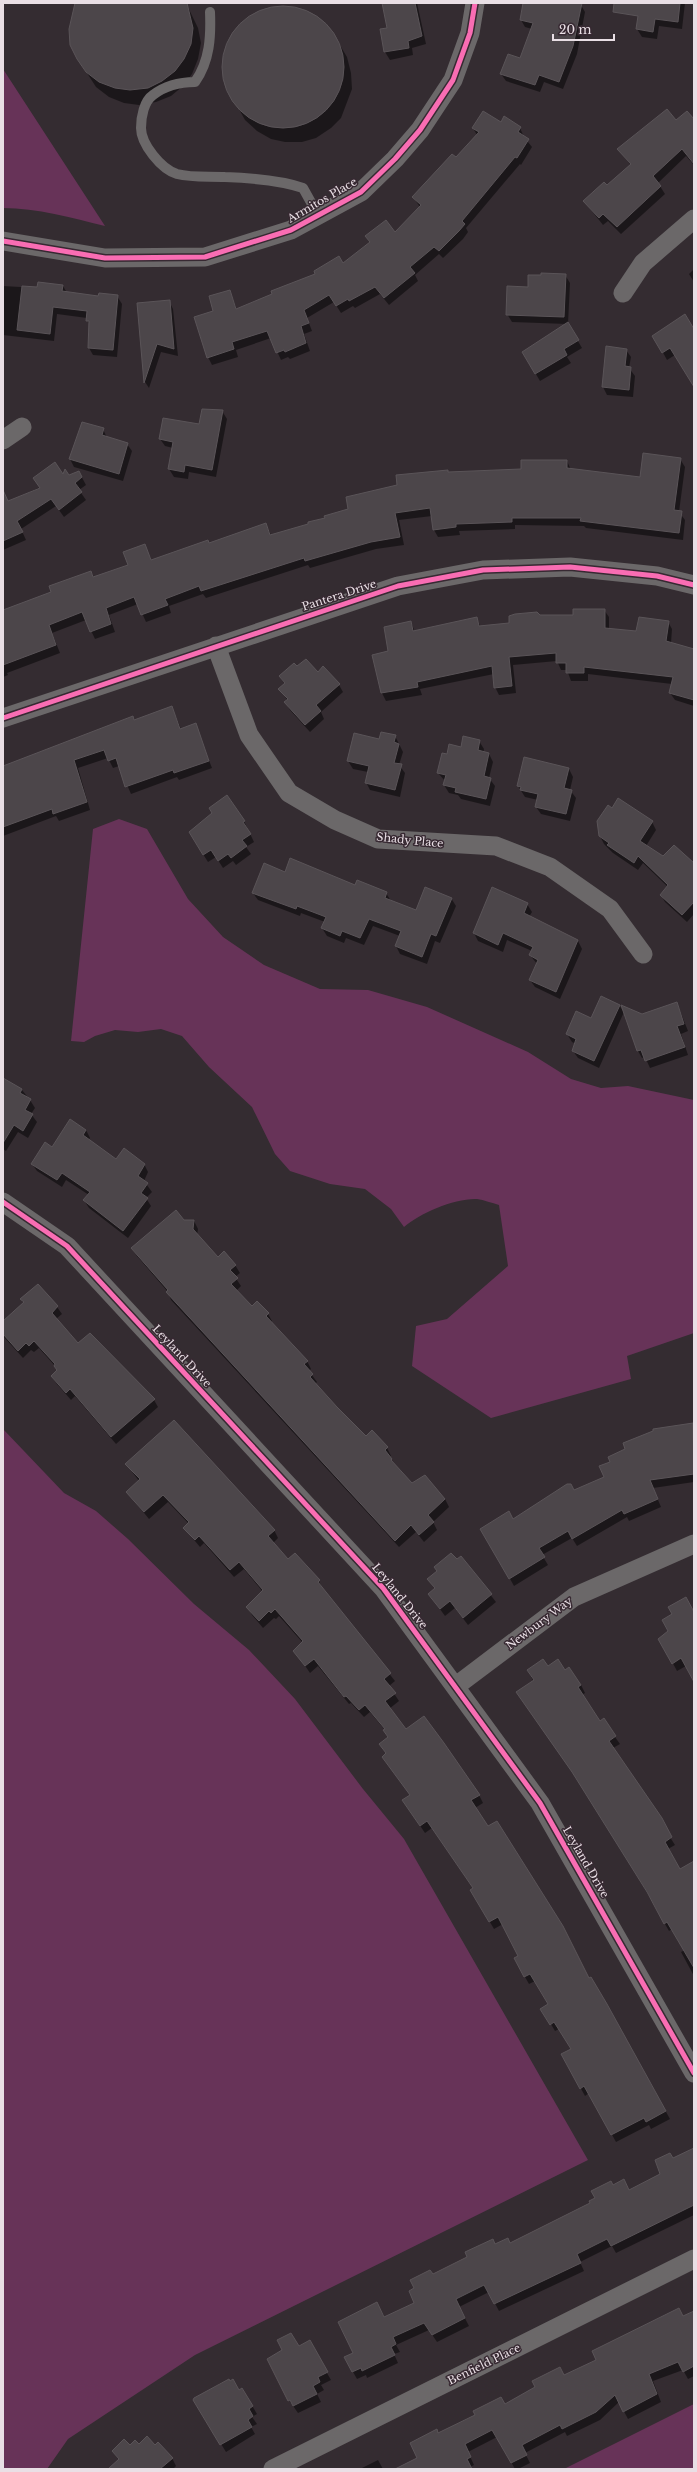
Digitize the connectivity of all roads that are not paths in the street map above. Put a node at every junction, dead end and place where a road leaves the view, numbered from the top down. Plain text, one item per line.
1 (475, 3) edge
2 (210, 12) dead end
3 (318, 215) junction
4 (694, 219) edge
5 (3, 241) edge
6 (623, 293) dead end
7 (22, 427) dead end
8 (3, 440) edge
9 (694, 585) edge
10 (216, 646) junction
11 (3, 718) edge
12 (643, 954) dead end
13 (3, 1202) edge
14 (694, 1544) edge
15 (456, 1686) junction
16 (694, 2073) edge
17 (694, 2259) edge
18 (273, 2469) edge

1 - 3 street, Armitos Place
2 - 3 lane
3 - 5 street, Armitos Place
4 - 6 street
7 - 8 street
9 - 10 street, Pantera Drive
10 - 11 street, Pantera Drive
10 - 12 street, Shady Place
13 - 15 street, Leyland Drive
14 - 15 street, Newbury Way
15 - 16 street, Leyland Drive
17 - 18 street, Benfield Place

